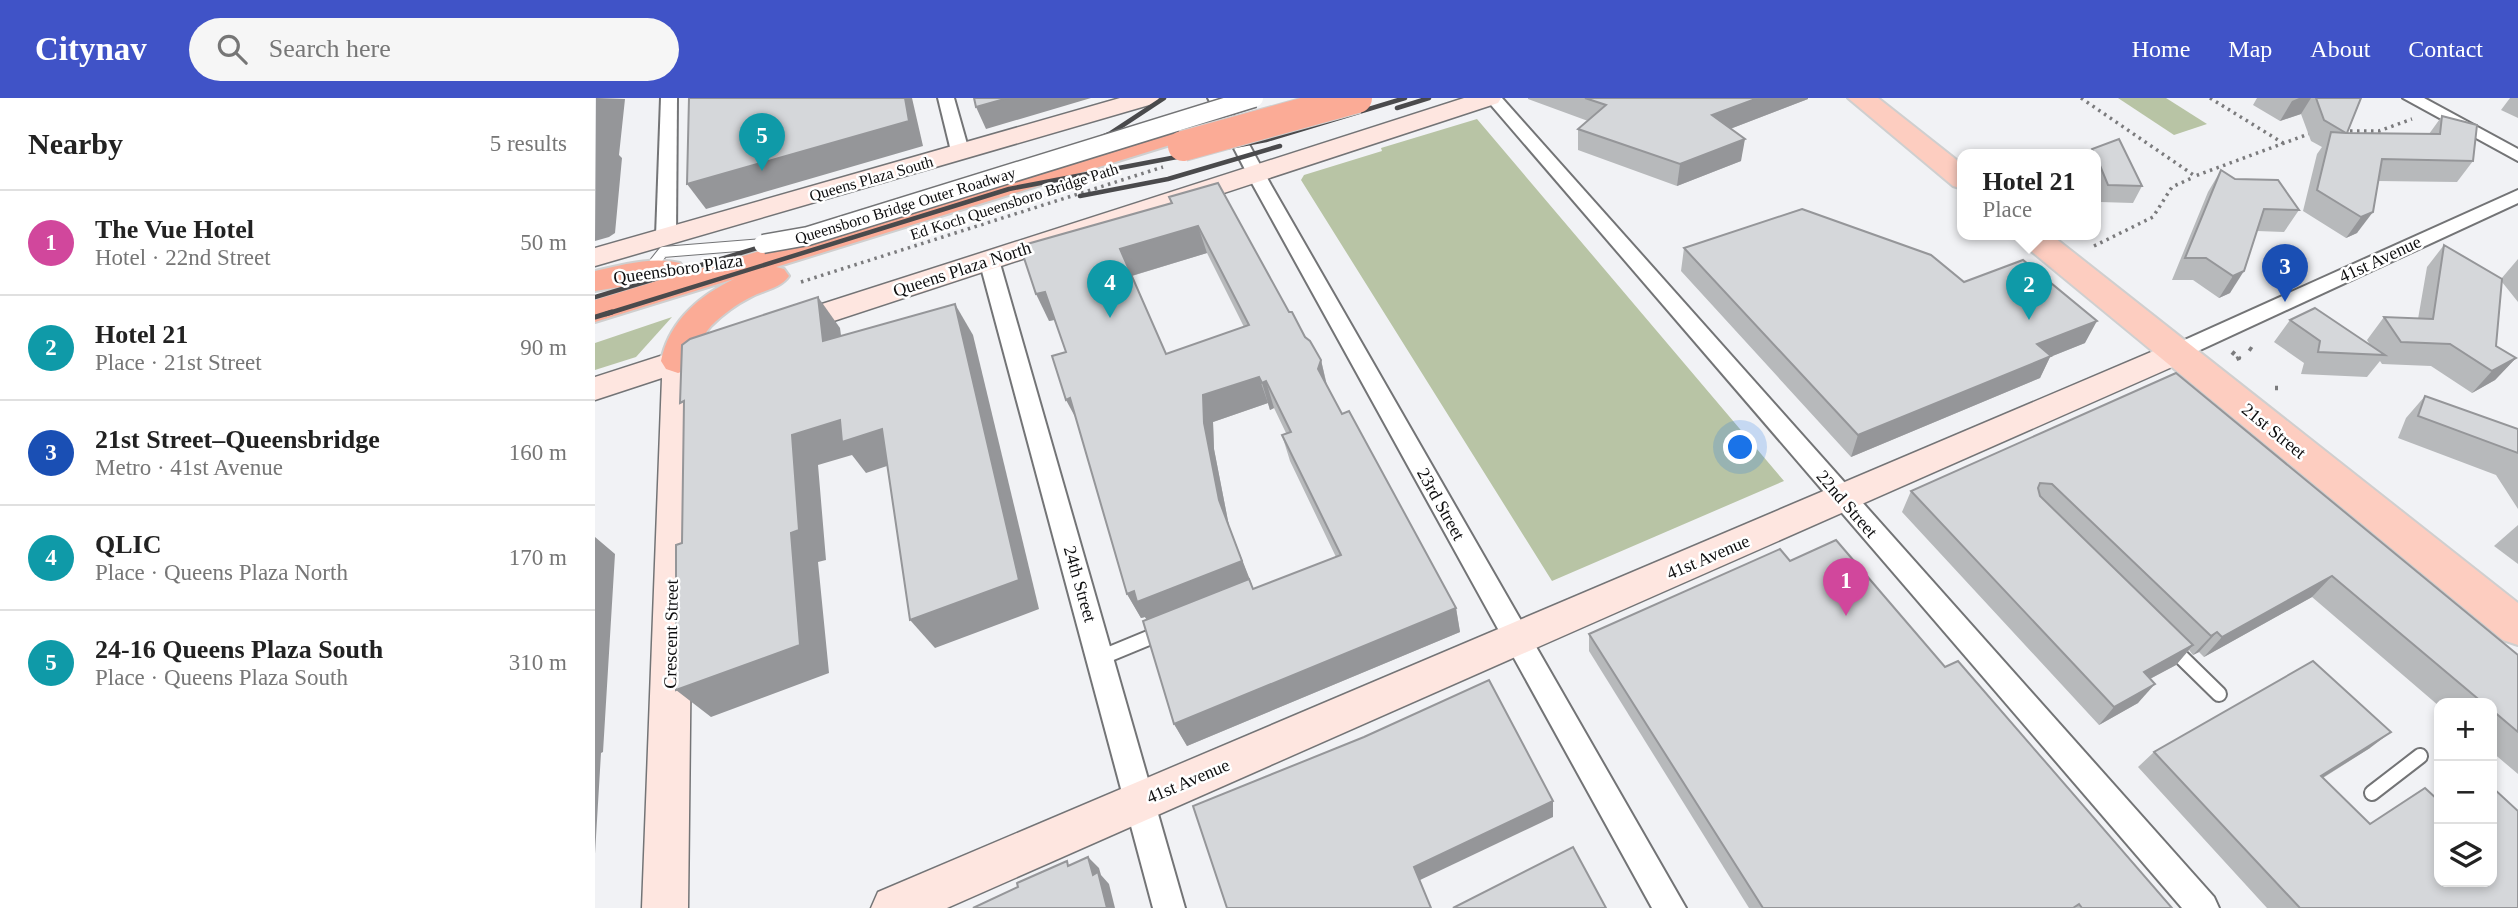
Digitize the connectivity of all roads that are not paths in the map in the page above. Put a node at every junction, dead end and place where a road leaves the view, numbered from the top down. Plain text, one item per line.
1 (669, 98) edge
2 (946, 98) edge
3 (1147, 98) edge
4 (1216, 98) edge
5 (1254, 98) edge
6 (1290, 98) edge
7 (1357, 98) edge
8 (1491, 98) edge
9 (1861, 98) edge
10 (2411, 98) edge
11 (1172, 143) junction
12 (960, 151) junction
13 (2518, 156) edge
14 (1256, 174) junction
15 (1957, 176) edge
16 (2518, 196) edge
17 (666, 236) junction
18 (2037, 240) edge
19 (763, 244) joint
20 (802, 247) junction
21 (595, 257) edge
22 (989, 260) junction
23 (648, 271) junction
24 (759, 280) junction
25 (595, 281) edge
26 (595, 311) edge
27 (595, 333) edge
28 (2177, 352) junction
29 (678, 361) junction
30 (595, 388) edge
31 (1843, 499) junction
32 (2518, 627) edge
33 (1173, 628) edge
34 (2160, 636) edge
35 (1518, 639) junction
36 (1100, 658) junction
37 (2219, 694) dead end
38 (2420, 756) dead end
39 (2372, 793) dead end
40 (1140, 802) junction
41 (665, 908) edge
42 (894, 908) edge
43 (1170, 908) edge
44 (1670, 908) edge
45 (2203, 908) edge

1 - 17 street
2 - 12 street
3 - 12 main road, Queens Plaza South
4 - 14 street, 23rd Street
5 - 11 street, Queensboro Bridge Outer Roadway, bridge
6 - 11 highway
7 - 11 highway, bridge
8 - 14 main road, Queens Plaza North
8 - 31 street, 22nd Street
9 - 15 main road
10 - 13 street
11 - 19 street, Queensboro Bridge Outer Roadway, bridge
11 - 20 highway
11 - 24 highway
12 - 17 main road, Queens Plaza South
14 - 22 main road, Queens Plaza North
14 - 35 street, 23rd Street
16 - 28 street, 41st Avenue
17 - 21 main road, Queens Plaza South
18 - 28 main road, 21st Street
19 - 23 lane, Queensboro Bridge Outer Roadway
20 - 23 highway, Queensboro Plaza
20 - 26 highway
22 - 29 main road, Queens Plaza North
22 - 36 street, 24th Street
23 - 25 highway, Queensboro Plaza
24 - 27 highway, Queensboro Plaza
24 - 29 highway
28 - 31 main road, 41st Avenue
28 - 32 main road, 21st Street
29 - 30 main road, Queens Plaza North
29 - 41 main road, Crescent Street
31 - 35 main road, 41st Avenue
31 - 45 street, 22nd Street
33 - 36 lane
34 - 37 lane
35 - 40 main road, 41st Avenue
35 - 44 street, 23rd Street
36 - 40 street, 24th Street
38 - 39 lane
40 - 42 main road, 41st Avenue
40 - 43 street, 24th Street

